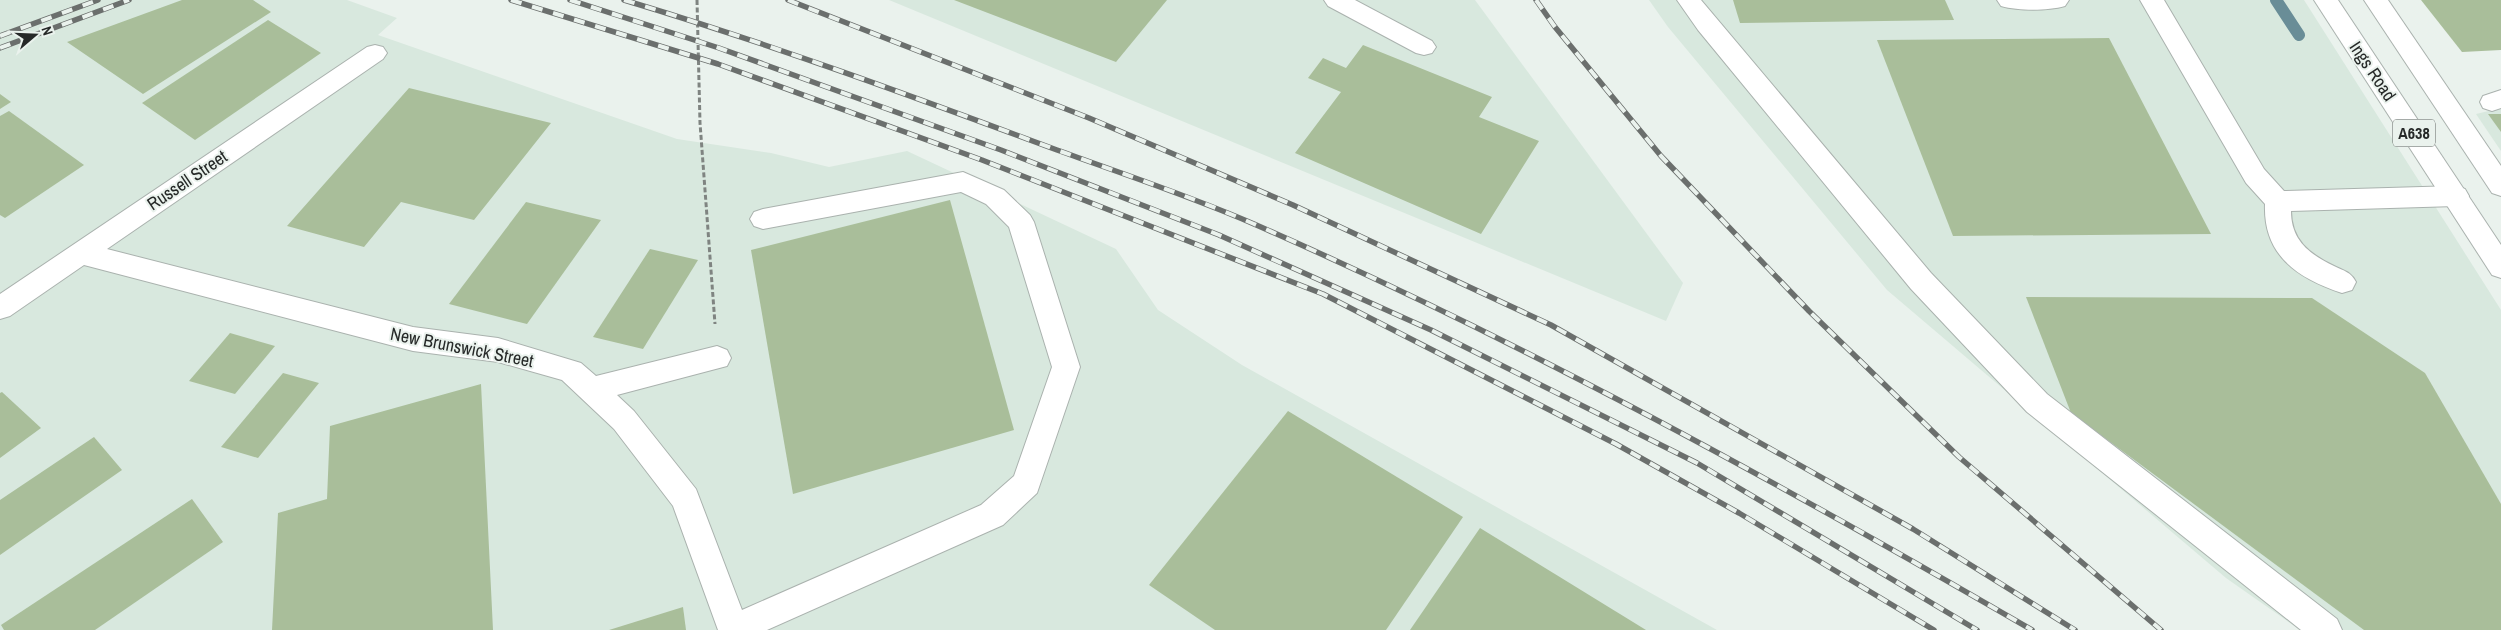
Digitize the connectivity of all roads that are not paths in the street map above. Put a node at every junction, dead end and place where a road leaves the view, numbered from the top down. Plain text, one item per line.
1 (1336, 0) edge
2 (1689, 0) edge
3 (2009, 0) edge
4 (2056, 0) edge
5 (2152, 0) edge
6 (2326, 0) edge
7 (2376, 0) edge
8 (1424, 47) dead end
9 (375, 52) dead end
10 (2501, 186) edge
11 (2456, 196) junction
12 (2278, 201) junction
13 (763, 219) dead end
14 (80, 253) junction
15 (2501, 267) edge
16 (2342, 282) dead end
17 (0, 308) edge
18 (717, 358) road end
19 (590, 390) junction
20 (734, 629) edge
21 (2326, 630) edge

1 - 8 main road
2 - 21 main road
3 - 4 main road
5 - 12 main road
6 - 11 main road, Ings Road / A638
7 - 10 main road, A638
9 - 14 main road, Russell Street
11 - 12 main road
11 - 15 main road, Ings Road / A638
12 - 16 main road
13 - 20 main road
14 - 17 main road, Russell Street
14 - 19 main road, New Brunswick Street
18 - 19 main road
19 - 20 main road, New Brunswick Street

